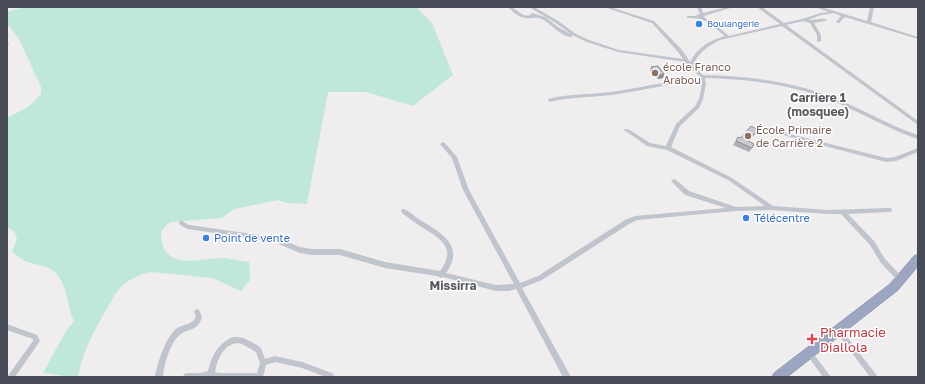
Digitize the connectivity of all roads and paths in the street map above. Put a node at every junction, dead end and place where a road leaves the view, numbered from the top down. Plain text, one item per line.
1 (510, 7) edge
2 (531, 7) edge
3 (606, 7) edge
4 (699, 7) edge
5 (732, 7) edge
6 (759, 7) edge
7 (818, 7) edge
8 (872, 7) edge
9 (832, 13) junction
10 (844, 15) junction
11 (688, 17) dead end
12 (702, 17) junction
13 (803, 20) junction
14 (825, 20) dead end
15 (812, 22) junction
16 (838, 22) dead end
17 (869, 23) junction
18 (782, 24) junction
19 (728, 37) junction
20 (918, 38) edge
21 (587, 40) junction
22 (819, 40) dead end
23 (686, 61) junction
24 (691, 64) junction
25 (702, 77) junction
26 (550, 100) dead end
27 (918, 123) edge
28 (774, 129) dead end
29 (626, 130) dead end
30 (918, 137) edge
31 (443, 144) dead end
32 (668, 148) junction
33 (918, 150) edge
34 (674, 181) dead end
35 (771, 208) junction
36 (736, 209) junction
37 (889, 210) dead end
38 (404, 211) dead end
39 (843, 212) junction
40 (182, 223) dead end
41 (918, 259) edge
42 (441, 275) junction
43 (901, 280) junction
44 (519, 286) junction
45 (197, 312) dead end
46 (7, 327) edge
47 (839, 331) junction
48 (809, 353) junction
49 (263, 363) junction
50 (211, 374) junction
51 (330, 375) dead end
52 (11, 377) edge
53 (158, 377) edge
54 (187, 377) edge
55 (567, 377) edge
56 (778, 377) edge
57 (827, 377) edge
58 (874, 377) edge

1 - 21 street
2 - 21 street
3 - 23 street
4 - 12 street
5 - 12 street
6 - 18 street
7 - 9 street
8 - 17 street
9 - 10 street
9 - 13 street
10 - 16 street
10 - 17 street
11 - 12 street
12 - 19 street
13 - 15 street
13 - 18 street
14 - 15 street
15 - 22 street
17 - 20 street
18 - 19 street
18 - 27 street
19 - 24 street
21 - 23 street
23 - 24 street
24 - 25 street
25 - 26 street
25 - 30 street
25 - 32 street
28 - 33 street
29 - 32 street
31 - 44 street
32 - 35 street
34 - 36 street
35 - 36 street
35 - 39 street
36 - 44 street
37 - 39 street
38 - 42 street
39 - 43 street
40 - 42 street
41 - 43 highway
42 - 44 street
43 - 47 highway
44 - 55 street
45 - 53 street
46 - 52 street
47 - 48 highway
47 - 58 street
48 - 56 highway
48 - 57 street
49 - 50 street
49 - 50 street
49 - 51 street
50 - 54 street

